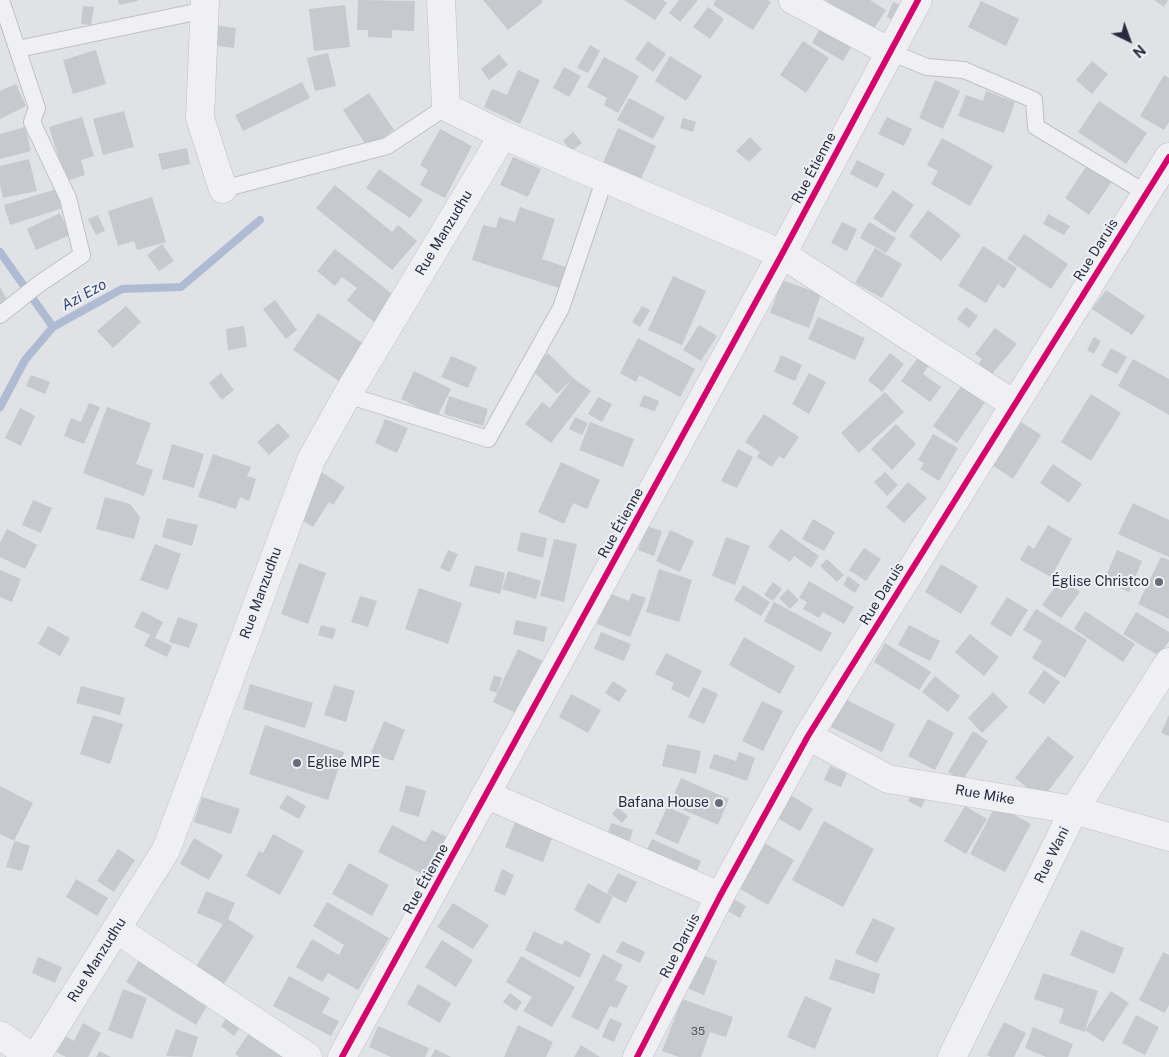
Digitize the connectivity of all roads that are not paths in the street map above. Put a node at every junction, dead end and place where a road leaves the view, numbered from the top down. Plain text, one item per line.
1 (1, 0) edge
2 (441, 0) edge
3 (793, 0) edge
4 (918, 0) edge
5 (205, 5) edge
6 (18, 49) junction
7 (890, 52) junction
8 (446, 107) junction
9 (503, 135) junction
10 (1169, 157) edge
11 (605, 178) junction
12 (222, 189) joint
13 (1146, 193) junction
14 (782, 254) junction
15 (0, 314) edge
16 (347, 395) junction
17 (1015, 405) junction
18 (1169, 662) edge
19 (808, 736) junction
20 (486, 795) junction
21 (1074, 810) junction
22 (1169, 837) edge
23 (720, 896) junction
24 (116, 930) junction
25 (0, 1036) edge
26 (31, 1057) edge
27 (36, 1057) edge
28 (308, 1057) edge
29 (342, 1057) edge
30 (637, 1057) edge
31 (952, 1057) edge

1 - 6 lane
2 - 8 street
3 - 7 street
4 - 7 street, Rue Étienne
5 - 6 lane
5 - 12 street
6 - 15 lane
7 - 13 lane
7 - 14 street, Rue Étienne
8 - 9 street
8 - 12 lane
9 - 11 street
9 - 16 street, Rue Manzudhu
10 - 13 street, Rue Daruis
11 - 14 street
11 - 16 lane
13 - 17 street, Rue Daruis
14 - 17 street
14 - 20 street, Rue Étienne
16 - 24 street, Rue Manzudhu
17 - 19 street, Rue Daruis
18 - 21 street, Rue Wani
19 - 21 street, Rue Mike
19 - 23 street, Rue Daruis
20 - 23 street
20 - 29 street, Rue Étienne
21 - 22 street, Rue Mike
21 - 31 street, Rue Wani
23 - 30 street, Rue Daruis
24 - 27 street, Rue Manzudhu
24 - 28 street
25 - 26 street

